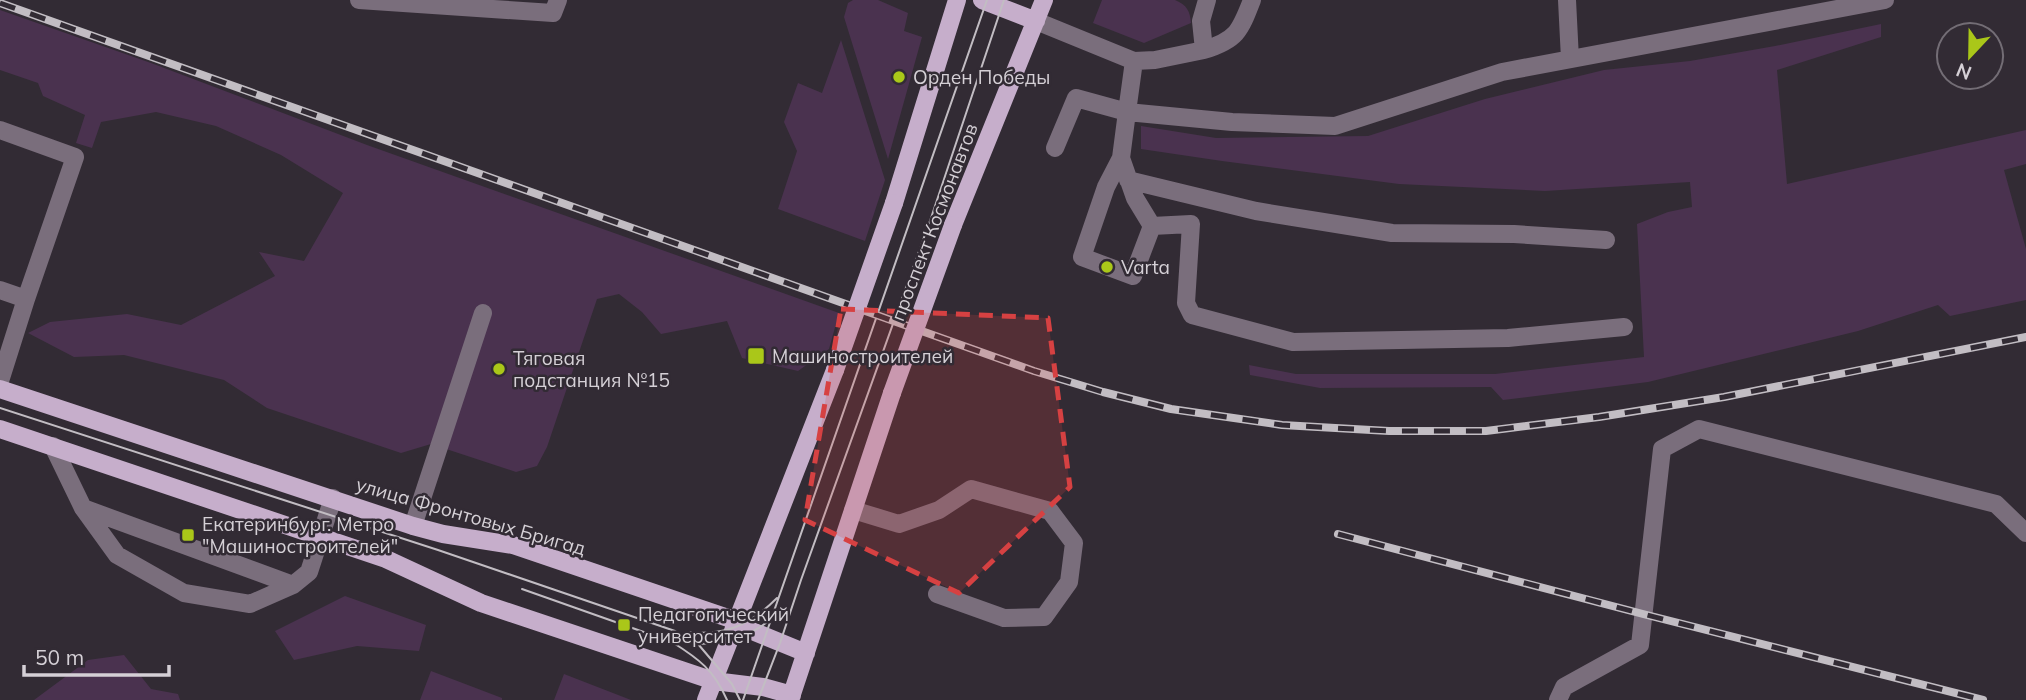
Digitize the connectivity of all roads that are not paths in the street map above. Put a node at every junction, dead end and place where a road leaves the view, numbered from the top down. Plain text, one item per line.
1 (359, 0) edge
2 (558, 0) edge
3 (957, 0) edge
4 (982, 0) edge
5 (1044, 0) edge
6 (1252, 0) edge
7 (1567, 0) edge
8 (1885, 0) edge
9 (1200, 2) edge
10 (1036, 21) junction
11 (1535, 47) dead end
12 (1204, 50) junction
13 (1570, 59) junction
14 (1134, 61) junction
15 (1537, 65) junction
16 (1127, 112) junction
17 (0, 130) edge
18 (1055, 148) dead end
19 (1121, 158) junction
20 (1128, 180) junction
21 (1152, 226) junction
22 (1606, 240) dead end
23 (0, 290) edge
24 (26, 299) junction
25 (483, 313) dead end
26 (1624, 327) dead end
27 (0, 381) edge
28 (0, 390) edge
29 (0, 429) edge
30 (53, 446) junction
31 (333, 498) junction
32 (83, 508) junction
33 (853, 510) junction
34 (413, 526) junction
35 (2026, 533) edge
36 (320, 536) junction
37 (293, 585) junction
38 (936, 594) dead end
39 (737, 621) junction
40 (806, 653) junction
41 (714, 681) junction
42 (791, 697) edge
43 (706, 700) edge
44 (1558, 700) edge

1 - 2 street
3 - 39 main road, bridge
4 - 10 main road
5 - 10 main road, проспект Космонавтов
6 - 12 street
7 - 13 street
8 - 13 street
9 - 12 street
10 - 14 street
10 - 33 main road, проспект Космонавтов, bridge
11 - 15 street
12 - 14 street
13 - 15 street
14 - 16 street
15 - 16 street
16 - 18 street
16 - 19 street
17 - 24 street
19 - 20 street
19 - 21 street
20 - 21 street
20 - 22 street
21 - 26 street
23 - 24 street
24 - 27 street
25 - 34 street
28 - 31 main road, улица Фронтовых Бригад
29 - 30 main road
30 - 32 street
30 - 36 main road
31 - 34 main road, улица Фронтовых Бригад
31 - 36 street
32 - 37 street
32 - 37 street
33 - 38 street
33 - 40 main road, проспект Космонавтов
34 - 39 main road, улица Фронтовых Бригад
35 - 44 street
36 - 37 street
36 - 41 main road
39 - 40 main road, улица Фронтовых Бригад
39 - 41 main road
40 - 42 main road, проспект Космонавтов
41 - 42 main road
41 - 43 main road

